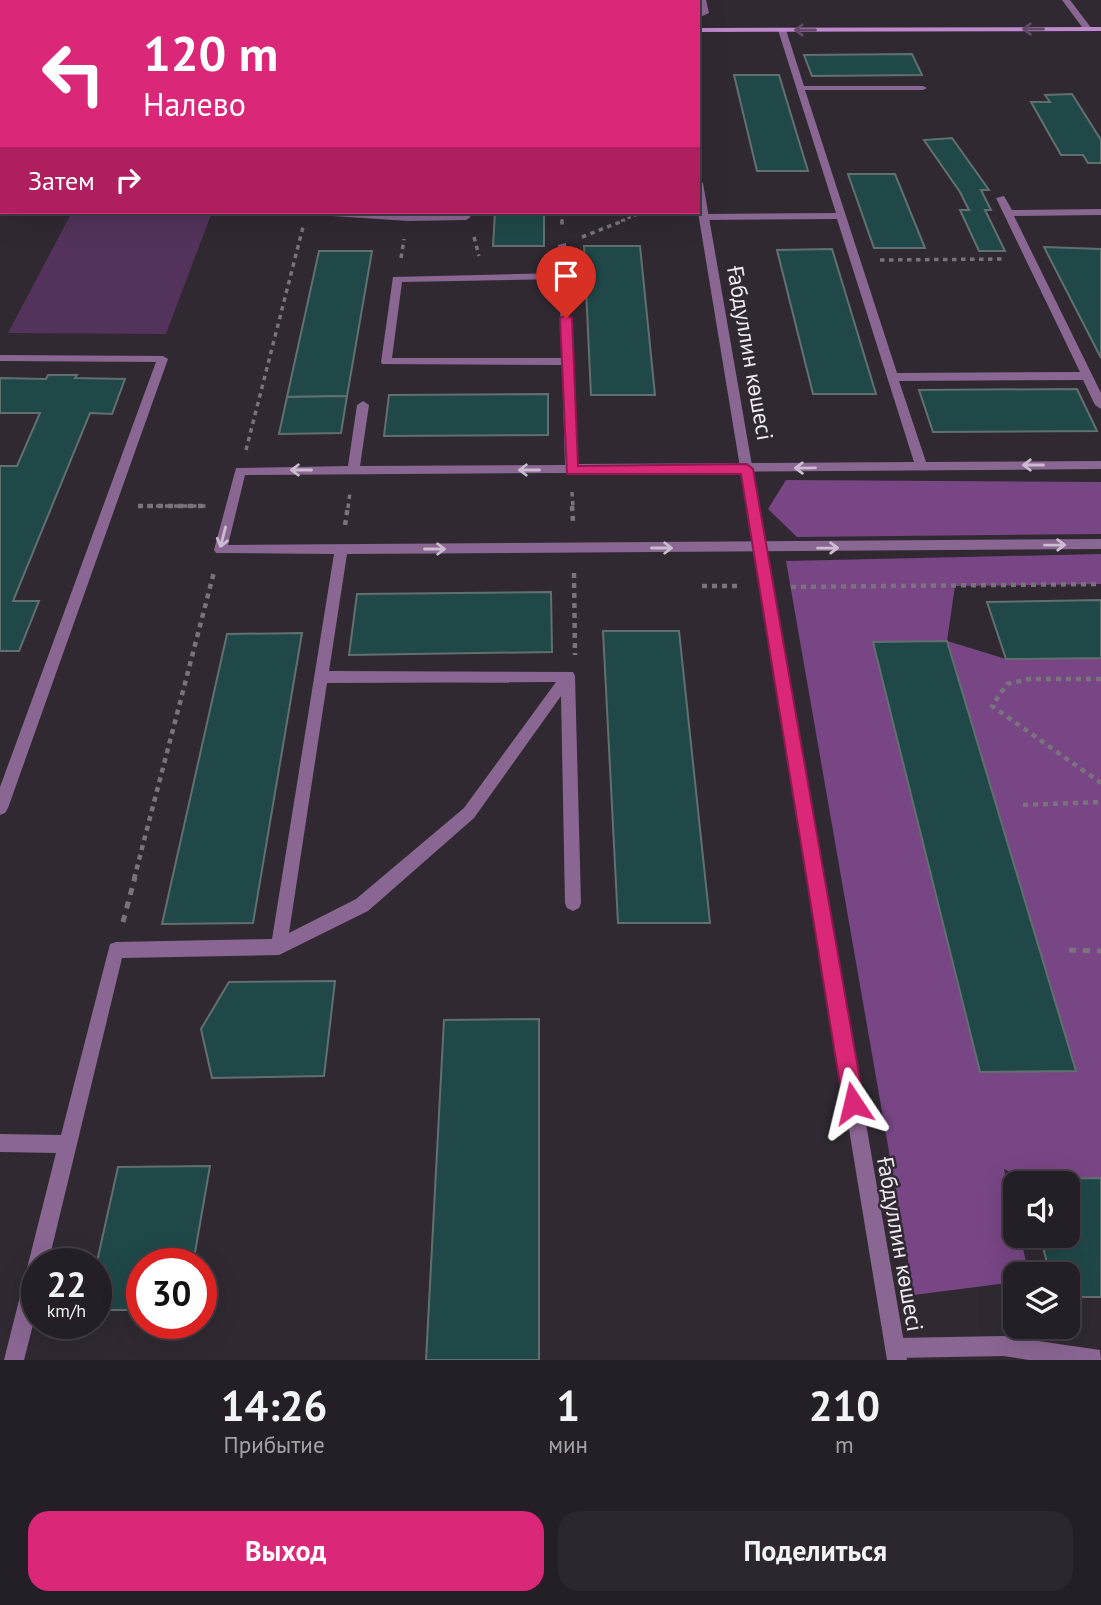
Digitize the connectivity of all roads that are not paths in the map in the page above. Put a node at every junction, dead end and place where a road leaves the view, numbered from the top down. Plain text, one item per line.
1 (702, 0) edge
2 (1066, 0) edge
3 (700, 15) edge
4 (1088, 29) junction
5 (1101, 29) edge
6 (700, 30) edge
7 (782, 30) junction
8 (801, 88) junction
9 (923, 88) dead end
10 (700, 194) edge
11 (1001, 198) dead end
12 (1101, 212) edge
13 (1008, 213) junction
14 (379, 214) edge
15 (410, 215) edge
16 (841, 216) junction
17 (466, 217) road end
18 (704, 217) junction
19 (563, 245) road end
20 (564, 276) junction
21 (0, 358) edge
22 (567, 361) junction
23 (1087, 376) junction
24 (892, 377) junction
25 (363, 405) dead end
26 (1101, 405) edge
27 (1101, 465) edge
28 (920, 466) junction
29 (747, 469) junction
30 (353, 470) junction
31 (571, 471) junction
32 (1101, 544) edge
33 (760, 548) junction
34 (341, 550) junction
35 (568, 676) junction
36 (322, 677) junction
37 (0, 808) edge
38 (573, 903) dead end
39 (279, 947) junction
40 (0, 1143) edge
41 (67, 1144) junction
42 (41, 1248) edge
43 (21, 1331) edge
44 (896, 1354) edge
45 (14, 1360) edge
46 (1100, 1360) edge

1 - 3 street
2 - 4 street
4 - 5 street
4 -> 7 street
6 - 7 street
7 - 8 street
8 - 9 street
8 - 16 street
10 - 18 street, Ғабдуллин көшесі
11 - 13 street
12 - 13 street
13 - 23 street
14 - 15 street
15 - 17 street
16 - 18 street
16 - 24 street
18 - 29 street, Ғабдуллин көшесі
19 - 20 street
20 - 22 street
20 - 22 street
21 - 37 street
22 - 31 street
23 - 24 street
23 - 26 street
24 - 28 street
25 - 30 street
27 -> 28 street
28 -> 29 street
29 - 31 street
29 - 33 street, Ғабдуллин көшесі
31 -> 30 street
30 -> 34 street
33 -> 32 street
34 -> 33 street
33 - 44 street, Ғабдуллин көшесі
34 - 36 street
35 - 36 street
35 - 38 street
35 - 39 street
36 - 39 street
39 - 41 street
40 - 41 street
41 - 42 street
43 - 45 street
44 - 46 street

